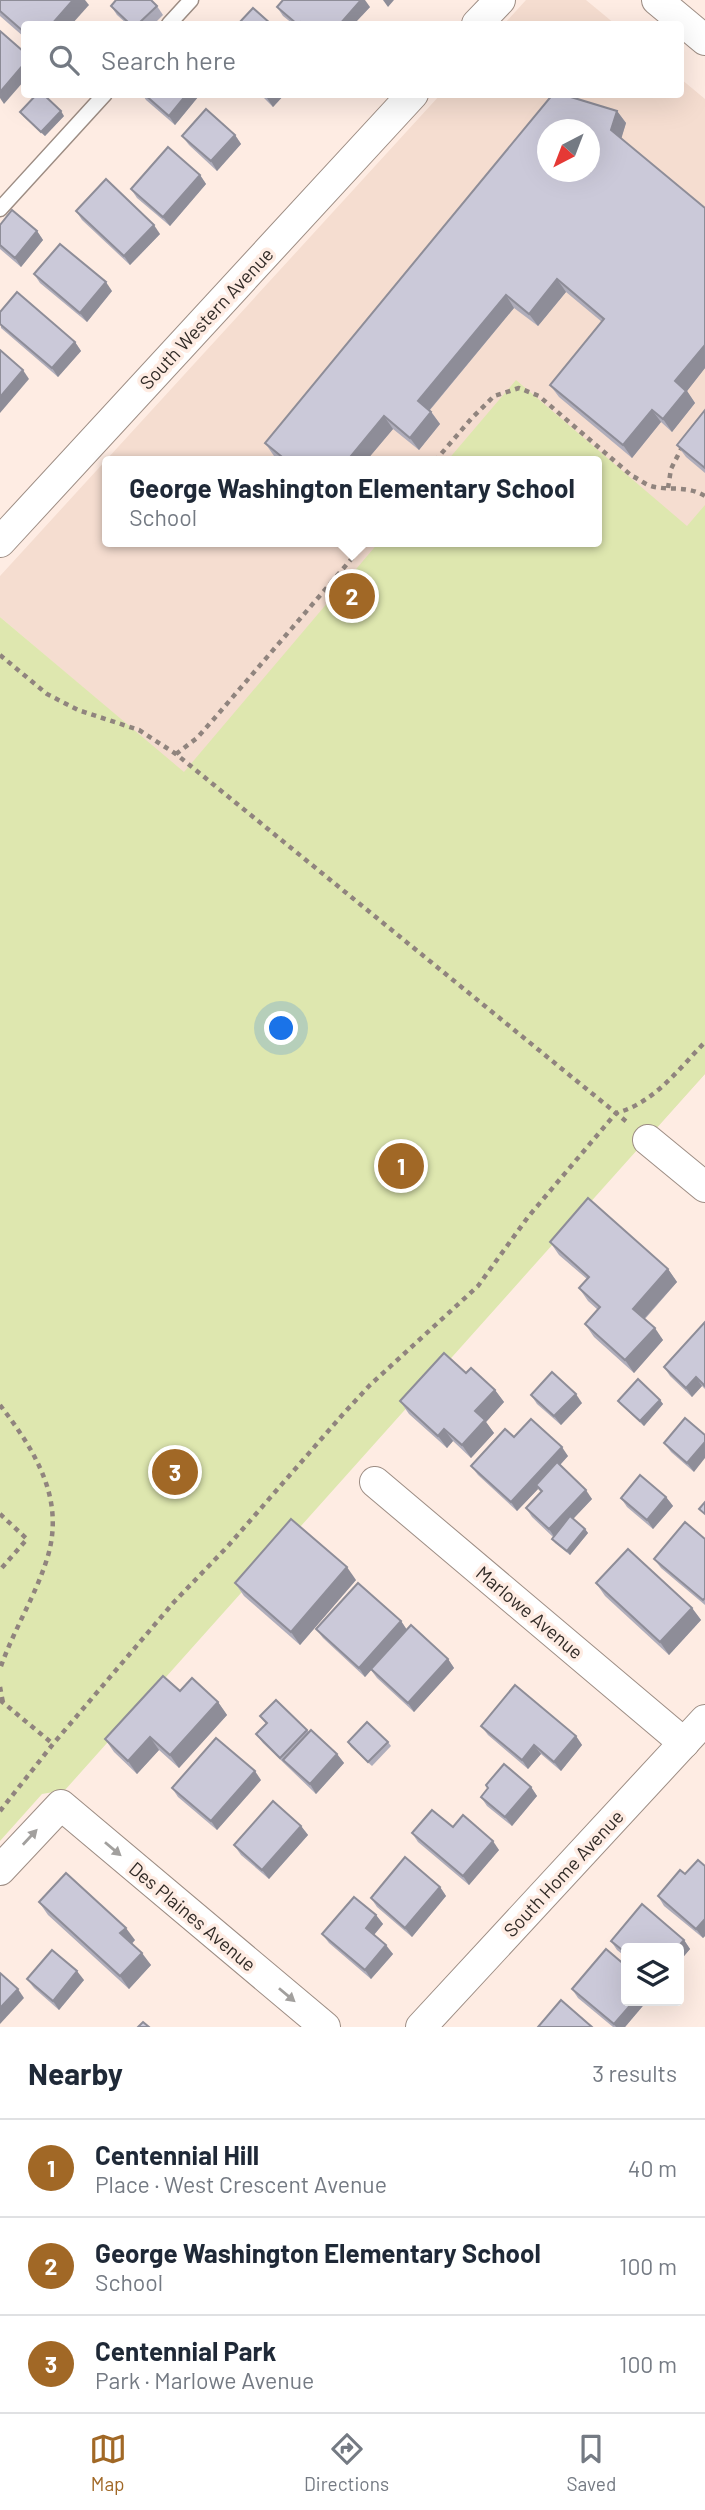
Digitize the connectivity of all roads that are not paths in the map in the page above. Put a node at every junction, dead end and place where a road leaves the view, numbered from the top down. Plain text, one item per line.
1 (191, 0) edge
2 (500, 0) edge
3 (657, 0) edge
4 (172, 21) edge
5 (480, 21) edge
6 (682, 21) edge
7 (684, 22) edge
8 (705, 40) edge
9 (101, 98) edge
10 (409, 98) edge
11 (0, 209) edge
12 (0, 542) edge
13 (648, 1140) road end
14 (705, 1187) edge
15 (375, 1482) dead end
16 (705, 1720) edge
17 (684, 1743) junction
18 (0, 1870) edge
19 (325, 2027) edge
20 (421, 2027) edge

1 - 4 lane
2 - 5 street
3 - 6 street
7 - 8 street
9 - 11 lane
10 - 12 street, South Western Avenue
13 - 14 street
15 - 17 street, Marlowe Avenue
16 - 17 street, South Home Avenue
17 - 20 street, South Home Avenue
18 -> 19 street, Des Plaines Avenue

